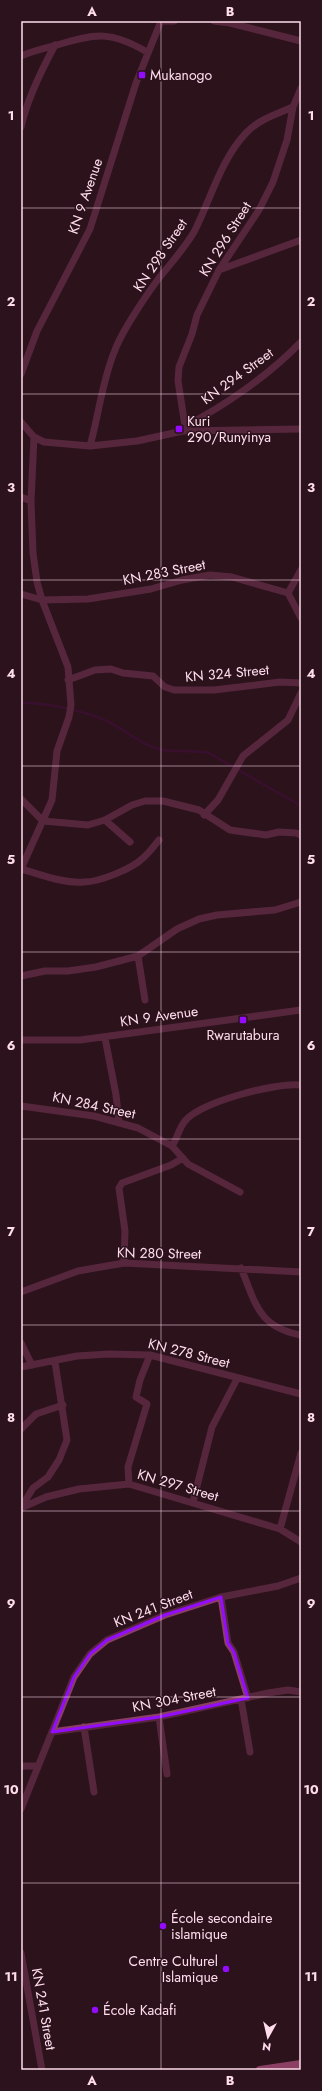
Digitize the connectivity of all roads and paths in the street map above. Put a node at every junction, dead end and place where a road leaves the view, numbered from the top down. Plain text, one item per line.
1 (161, 21) edge
2 (174, 21) edge
3 (214, 21) edge
4 (301, 41) edge
5 (55, 45) junction
6 (147, 52) junction
7 (21, 56) edge
8 (301, 88) edge
9 (293, 108) junction
10 (21, 127) edge
11 (301, 240) edge
12 (219, 270) junction
13 (301, 342) edge
14 (21, 374) edge
15 (21, 422) edge
16 (184, 429) junction
17 (301, 429) edge
18 (34, 437) junction
19 (90, 446) junction
20 (21, 497) edge
21 (31, 501) junction
22 (301, 570) edge
23 (288, 593) junction
24 (21, 594) edge
25 (42, 600) junction
26 (301, 618) edge
27 (68, 680) junction
28 (301, 682) edge
29 (301, 693) edge
30 (21, 799) edge
31 (204, 815) junction
32 (105, 820) junction
33 (43, 821) junction
34 (301, 836) edge
35 (159, 840) dead end
36 (130, 842) dead end
37 (21, 869) edge
38 (301, 902) edge
39 (138, 956) junction
40 (21, 976) edge
41 (146, 1000) dead end
42 (301, 1010) edge
43 (105, 1038) junction
44 (21, 1040) edge
45 (301, 1085) edge
46 (21, 1106) edge
47 (119, 1122) junction
48 (172, 1146) junction
49 (183, 1158) junction
50 (240, 1192) dead end
51 (124, 1263) junction
52 (241, 1268) junction
53 (301, 1272) edge
54 (21, 1292) edge
55 (301, 1335) edge
56 (21, 1343) edge
57 (150, 1354) junction
58 (55, 1362) junction
59 (32, 1365) junction
60 (21, 1367) edge
61 (237, 1379) junction
62 (301, 1394) edge
63 (63, 1406) junction
64 (21, 1429) edge
65 (301, 1453) edge
66 (129, 1484) junction
67 (193, 1502) junction
68 (22, 1507) edge
69 (280, 1530) junction
70 (301, 1542) edge
71 (301, 1578) edge
72 (221, 1597) junction
73 (301, 1692) edge
74 (245, 1699) junction
75 (159, 1717) junction
76 (84, 1727) junction
77 (52, 1732) junction
78 (250, 1752) dead end
79 (21, 1766) edge
80 (37, 1766) junction
81 (167, 1774) dead end
82 (21, 1790) edge
83 (94, 1792) dead end
84 (24, 1799) junction
85 (21, 1808) edge
86 (21, 1953) edge
87 (301, 2064) edge
88 (42, 2070) edge
89 (260, 2070) edge

1 - 2 street
1 - 6 street, KN 9 Avenue
3 - 4 street
5 - 6 street
5 - 7 street
5 - 10 street
6 - 14 street, KN 9 Avenue
8 - 9 street, KN 296 Street
9 - 12 street, KN 296 Street
9 - 19 street, KN 298 Street
11 - 12 street
12 - 16 street, KN 296 Street
13 - 16 street, KN 294 Street
15 - 18 street
16 - 17 street
16 - 19 street
18 - 19 street
18 - 21 street
20 - 21 street
21 - 25 street
22 - 23 street
23 - 25 street, KN 283 Street
23 - 26 street
24 - 25 street, KN 283 Street
25 - 27 street
27 - 28 street, KN 324 Street
27 - 33 street
29 - 31 street
30 - 33 street
31 - 32 street
31 - 34 street
32 - 33 street
32 - 36 street
33 - 37 street
35 - 37 street
38 - 39 street
39 - 40 street
39 - 41 street
42 - 43 street, KN 9 Avenue
43 - 44 street, KN 9 Avenue
43 - 47 street
45 - 48 street
46 - 47 street, KN 284 Street
47 - 48 street, KN 284 Street
48 - 49 street, KN 284 Street
49 - 50 street, KN 284 Street
49 - 51 street
51 - 52 street, KN 280 Street
51 - 54 street, KN 280 Street
52 - 53 street, KN 280 Street
52 - 55 street
56 - 59 street
57 - 58 street, KN 278 Street
57 - 61 street, KN 278 Street
57 - 66 street
58 - 59 street, KN 278 Street
58 - 63 street
59 - 60 street, KN 278 Street
61 - 62 street, KN 278 Street
61 - 67 street
63 - 64 street
63 - 68 street
65 - 69 street
66 - 67 street, KN 297 Street
66 - 68 street, KN 297 Street
67 - 69 street, KN 297 Street
69 - 70 street, KN 297 Street
71 - 72 street, KN 241 Street
72 - 74 street
72 - 77 street, KN 241 Street
73 - 74 street, KN 304 Street
74 - 75 street, KN 304 Street
74 - 78 street
75 - 76 street, KN 304 Street
75 - 81 street
76 - 77 street, KN 304 Street
76 - 83 street
77 - 80 street, KN 241 Street
79 - 80 street
80 - 84 street, KN 241 Street
82 - 84 street
84 - 85 street, KN 241 Street
86 - 88 street, KN 241 Street
87 - 89 main road

